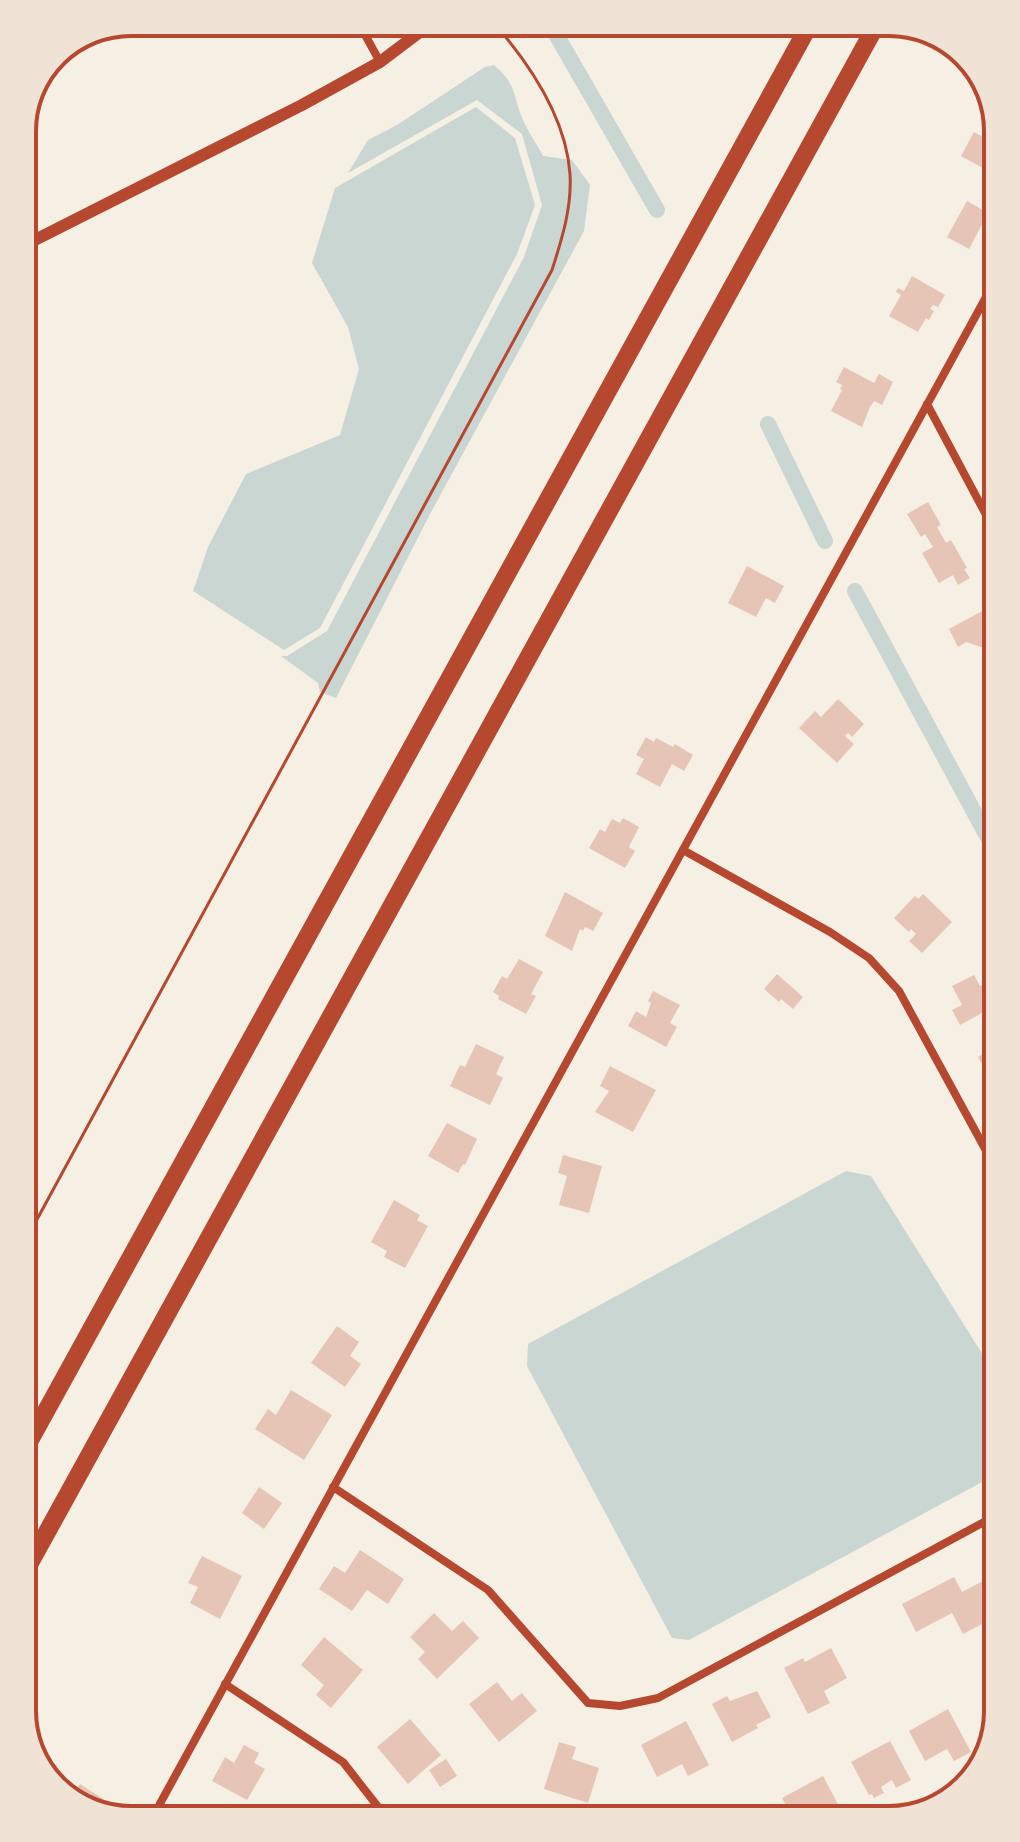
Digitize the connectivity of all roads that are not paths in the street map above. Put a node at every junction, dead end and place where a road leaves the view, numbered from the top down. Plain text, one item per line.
1 (366, 36) edge
2 (414, 36) edge
3 (803, 36) edge
4 (870, 36) edge
5 (380, 62) junction
6 (36, 239) edge
7 (984, 301) edge
8 (927, 404) junction
9 (984, 511) edge
10 (683, 850) junction
11 (984, 1147) edge
12 (36, 1429) edge
13 (333, 1487) junction
14 (984, 1522) edge
15 (36, 1552) edge
16 (225, 1684) junction
17 (159, 1806) edge
18 (377, 1806) edge

1 - 5 street
2 - 5 street
3 - 12 highway
4 - 15 highway
5 - 6 street
7 - 8 street
8 - 9 street
8 - 10 street
10 - 11 street
10 - 13 street
13 - 14 street
13 - 16 street
16 - 17 street
16 - 18 street

